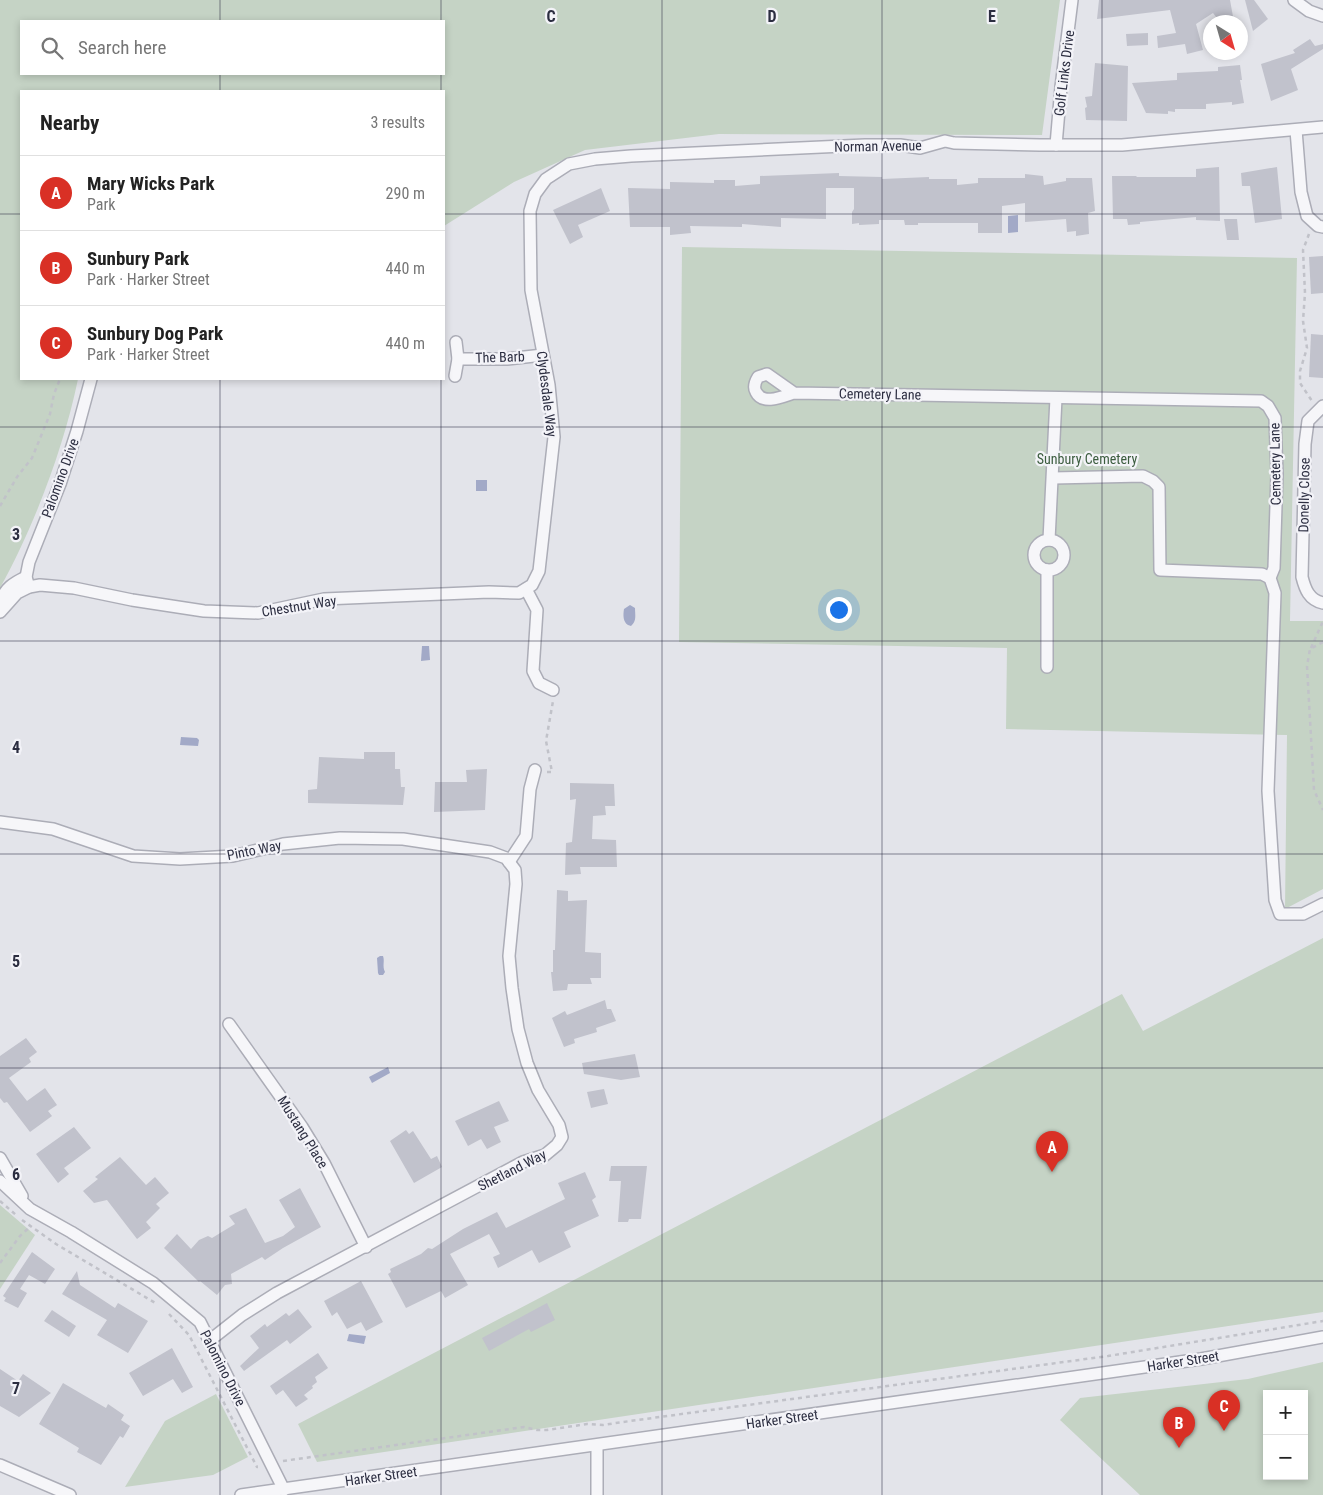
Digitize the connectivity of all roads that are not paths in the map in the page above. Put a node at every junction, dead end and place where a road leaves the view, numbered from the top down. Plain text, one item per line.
1 (1072, 0) edge
2 (1294, 0) edge
3 (1323, 16) edge
4 (1323, 127) edge
5 (1296, 130) junction
6 (1056, 145) junction
7 (535, 194) joint
8 (1318, 224) edge
9 (456, 342) dead end
10 (543, 355) junction
11 (458, 359) junction
12 (456, 376) dead end
13 (91, 380) edge
14 (794, 393) dead end
15 (1056, 398) junction
16 (1321, 408) edge
17 (1053, 478) junction
18 (1049, 540) junction
19 (1047, 570) junction
20 (1270, 578) junction
21 (27, 582) junction
22 (526, 589) junction
23 (0, 601) edge
24 (1323, 603) edge
25 (0, 612) edge
26 (1047, 667) dead end
27 (553, 690) road end
28 (535, 770) road end
29 (0, 822) edge
30 (509, 862) junction
31 (1323, 904) edge
32 (229, 1024) dead end
33 (0, 1158) edge
34 (0, 1180) edge
35 (30, 1209) junction
36 (366, 1247) junction
37 (1323, 1337) edge
38 (209, 1341) junction
39 (597, 1446) junction
40 (0, 1465) edge
41 (284, 1490) junction
42 (70, 1495) edge
43 (241, 1495) edge
44 (597, 1495) edge

1 - 6 street, Golf Links Drive
2 - 3 street
4 - 5 street, Norman Avenue
5 - 6 street, Norman Avenue
5 - 8 street
6 - 7 street, Norman Avenue
7 - 10 street, Clydesdale Way
9 - 11 street, The Barb
10 - 11 street, The Barb
10 - 22 street, Clydesdale Way
11 - 12 street, The Barb
13 - 21 street, Palomino Drive
14 - 15 street, Cemetery Lane
15 - 17 street
15 - 20 street, Cemetery Lane
16 - 24 street, Donelly Close
17 - 18 street
17 - 20 street
18 - 19 street
18 - 19 street
19 - 26 street
20 - 31 street, Cemetery Lane
21 - 22 street, Chestnut Way
21 - 23 street
21 - 25 street
22 - 27 street
28 - 30 street
29 - 30 street, Pinto Way
30 - 36 street, Shetland Way
32 - 36 street, Mustang Place
33 - 35 street
34 - 35 street, Palomino Drive
35 - 38 street, Palomino Drive
36 - 38 street, Shetland Way
37 - 39 street, Harker Street
38 - 41 street, Palomino Drive
39 - 41 street, Harker Street
39 - 44 street
40 - 42 street
41 - 43 street, Harker Street

